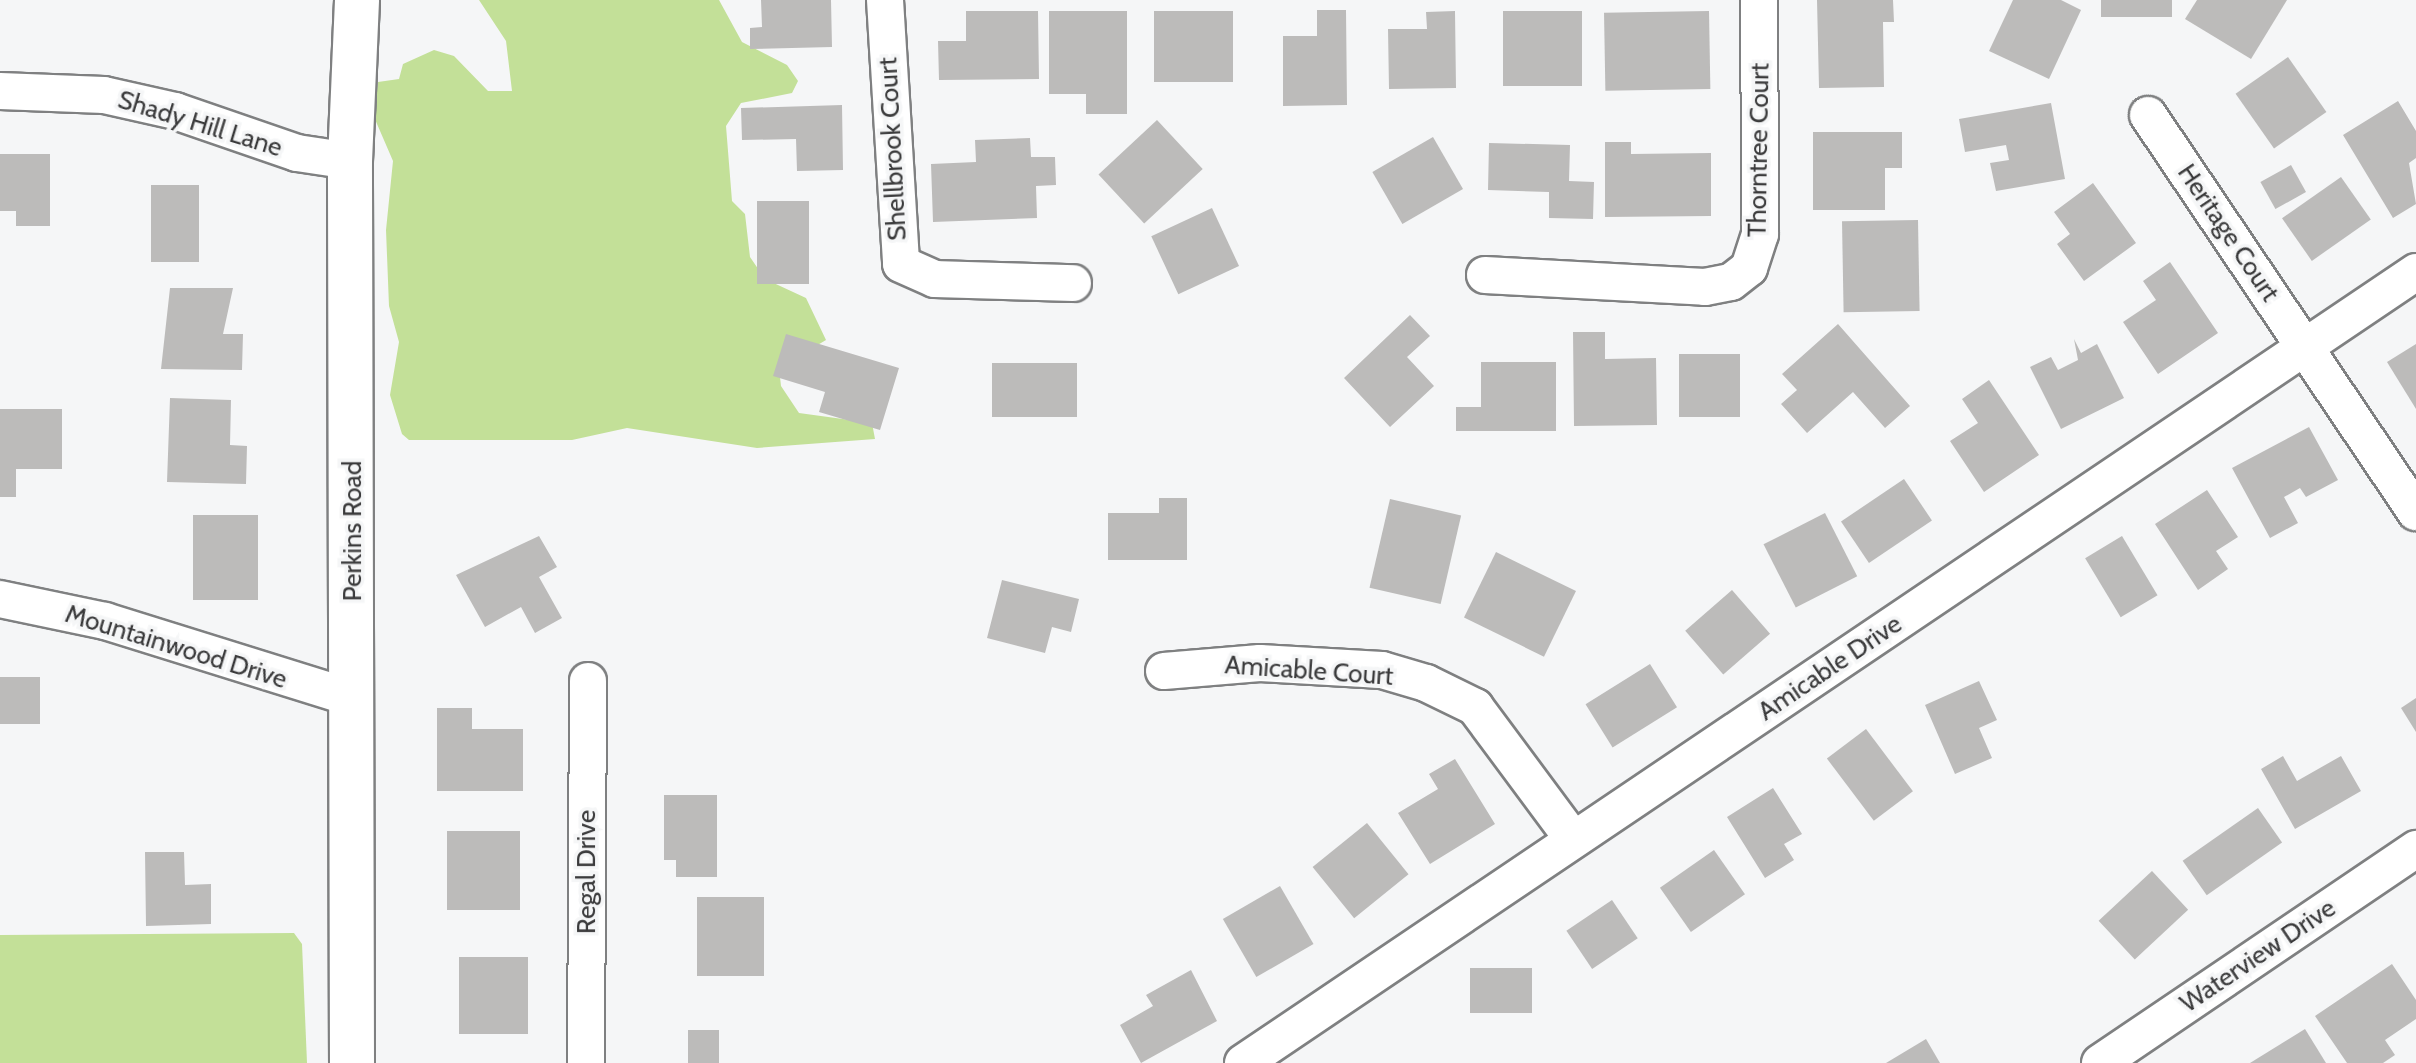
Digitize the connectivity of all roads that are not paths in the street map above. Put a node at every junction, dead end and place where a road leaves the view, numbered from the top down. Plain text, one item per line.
1 (357, 0) edge
2 (885, 0) edge
3 (1759, 0) edge
4 (0, 91) edge
5 (2148, 115) dead end
6 (350, 161) junction
7 (2416, 272) edge
8 (1485, 275) dead end
9 (1073, 283) dead end
10 (2307, 351) junction
11 (2416, 512) edge
12 (0, 599) edge
13 (1164, 671) dead end
14 (588, 681) dead end
15 (352, 698) junction
16 (1573, 839) junction
17 (2416, 849) edge
18 (352, 1063) edge
19 (586, 1063) edge
20 (1243, 1063) edge
21 (2100, 1063) edge

1 - 6 main road, Perkins Road
2 - 9 street, Shellbrook Court
3 - 8 street, Thorntree Court
4 - 6 street, Shady Hill Lane
5 - 10 street, Heritage Court
6 - 15 main road, Perkins Road
7 - 10 street, Amicable Drive
10 - 11 street, Heritage Court
10 - 16 street, Amicable Drive
12 - 15 street, Mountainwood Drive
13 - 16 street, Amicable Court
14 - 19 street, Regal Drive
15 - 18 main road, Perkins Road
16 - 20 street, Amicable Drive
17 - 21 street, Waterview Drive

